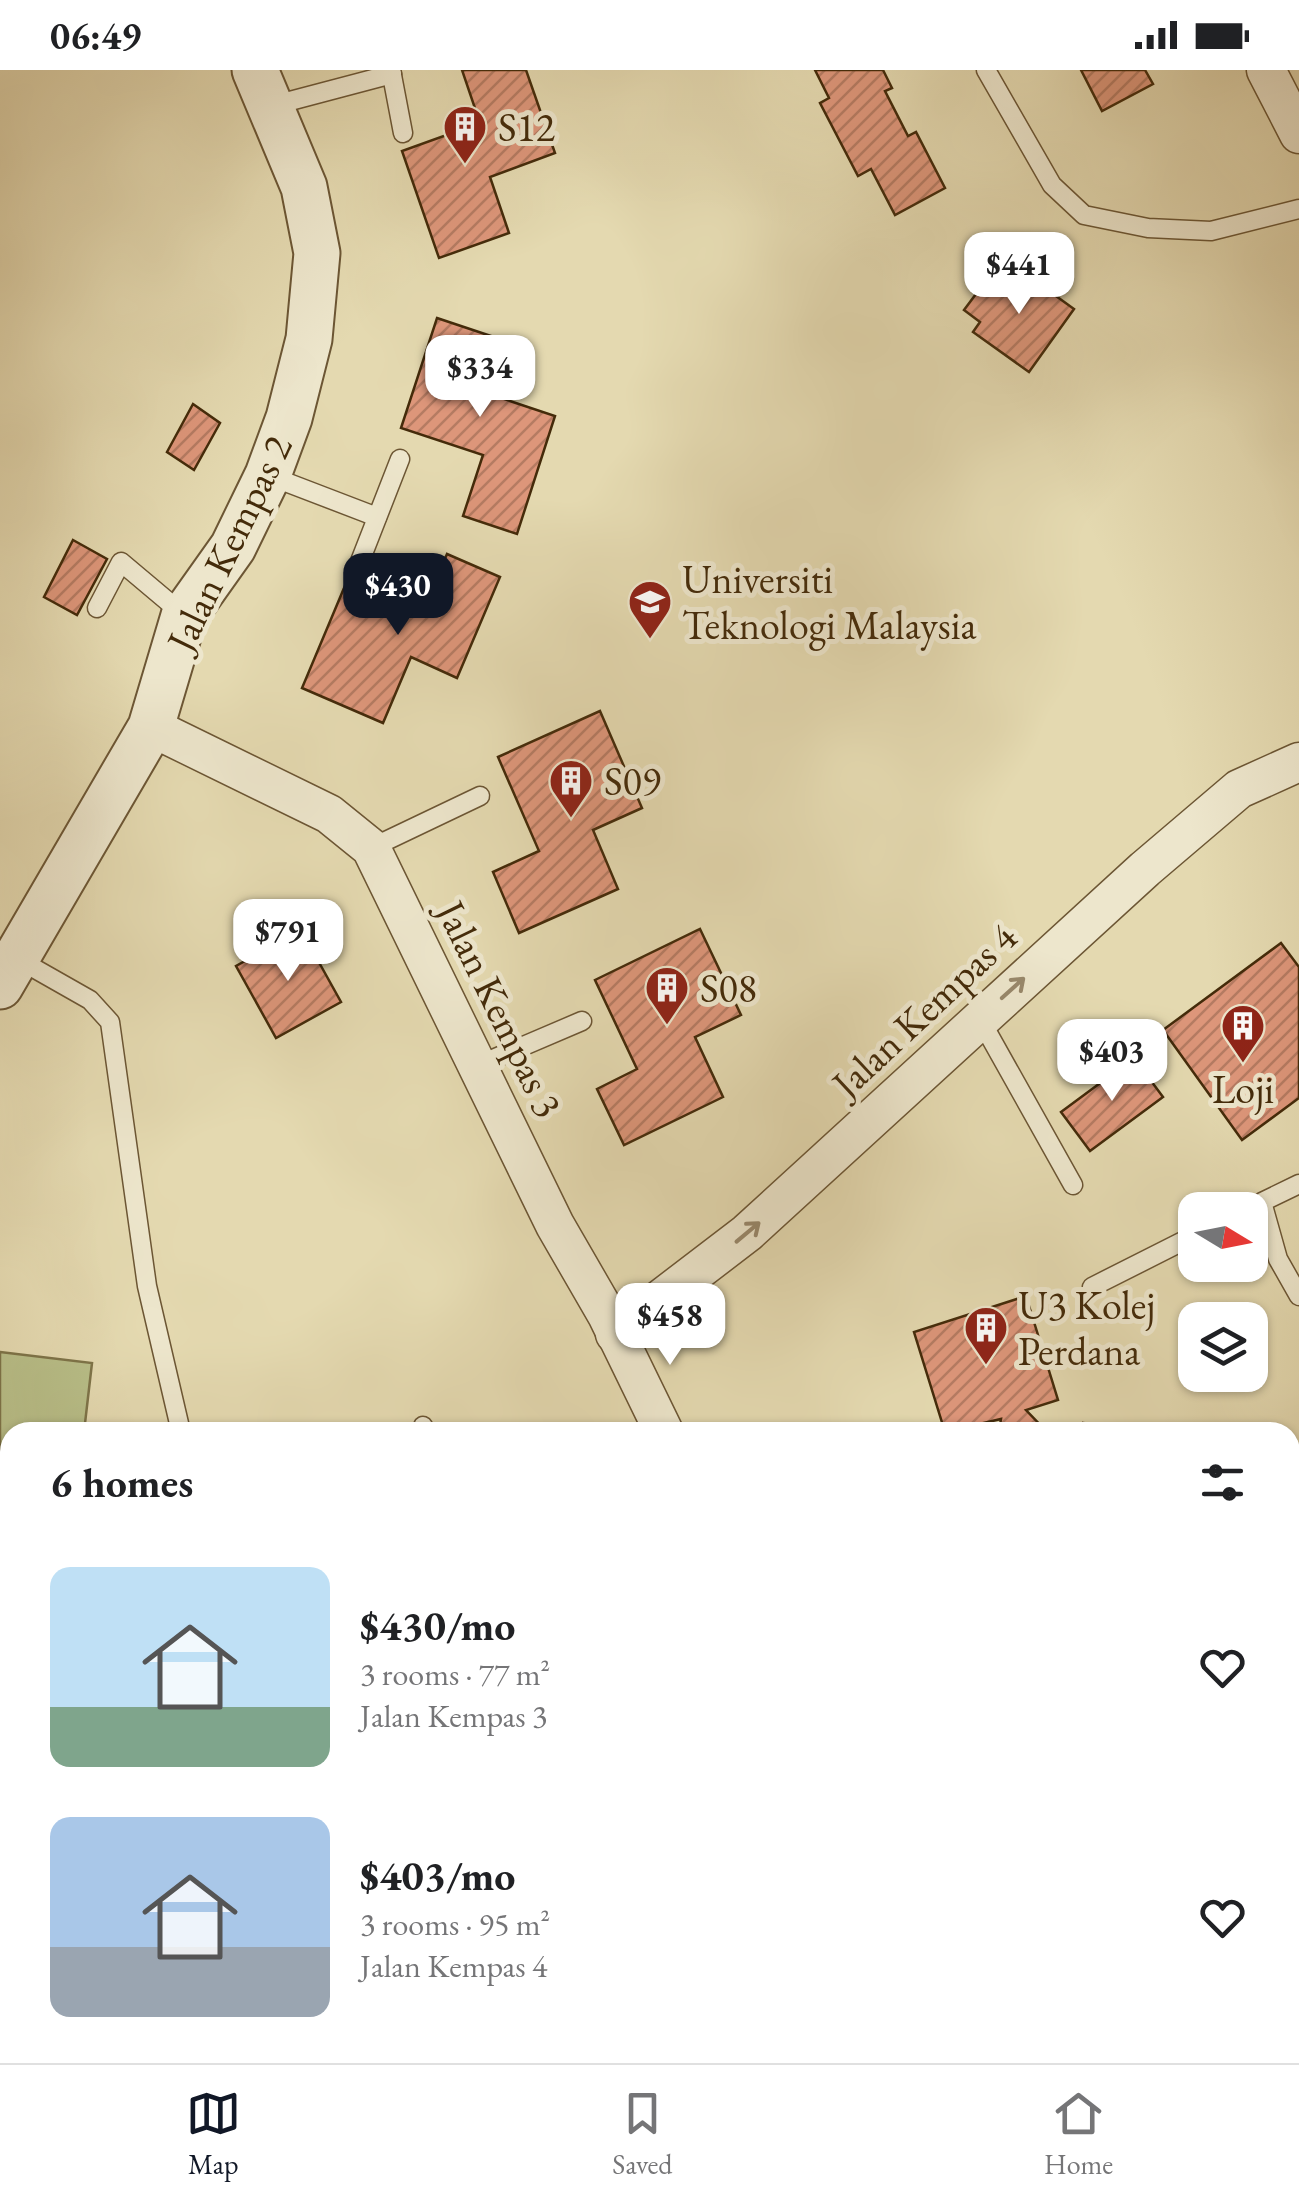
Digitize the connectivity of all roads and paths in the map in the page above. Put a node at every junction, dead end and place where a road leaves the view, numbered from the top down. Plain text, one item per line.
1 (986, 70) edge
2 (1266, 70) edge
3 (391, 72) edge
4 (263, 88) edge
5 (403, 133) dead end
6 (1299, 134) edge
7 (1299, 209) edge
8 (400, 459) dead end
9 (268, 475) junction
10 (377, 517) junction
11 (360, 564) dead end
12 (97, 608) dead end
13 (184, 616) junction
14 (151, 727) junction
15 (1299, 762) edge
16 (480, 796) dead end
17 (371, 848) junction
18 (8, 972) edge
19 (980, 1019) junction
20 (582, 1021) dead end
21 (479, 1065) junction
22 (1299, 1184) edge
23 (1072, 1185) dead end
24 (1268, 1199) edge
25 (1268, 1236) edge
26 (1178, 1244) edge
27 (1092, 1287) dead end
28 (1299, 1296) edge
29 (616, 1334) junction
30 (178, 1422) edge
31 (659, 1422) edge

1 - 7 lane
2 - 6 street
3 - 4 lane
3 - 5 lane
4 - 9 street, Jalan Kempas 2
8 - 10 lane
9 - 10 lane
9 - 13 street, Jalan Kempas 2
10 - 11 lane
12 - 13 lane
13 - 14 street, Jalan Kempas 2
14 - 17 street, Jalan Kempas 3
14 - 18 street, Jalan Kempas 2
19 -> 15 street, Jalan Kempas 4
16 - 17 lane
17 - 21 street, Jalan Kempas 3
18 - 30 lane
19 - 23 lane
29 -> 19 street, Jalan Kempas 4
20 - 21 lane
21 - 29 street, Jalan Kempas 3
22 - 24 lane
25 - 28 lane
26 - 27 lane
29 - 31 street, Jalan Kempas 3

